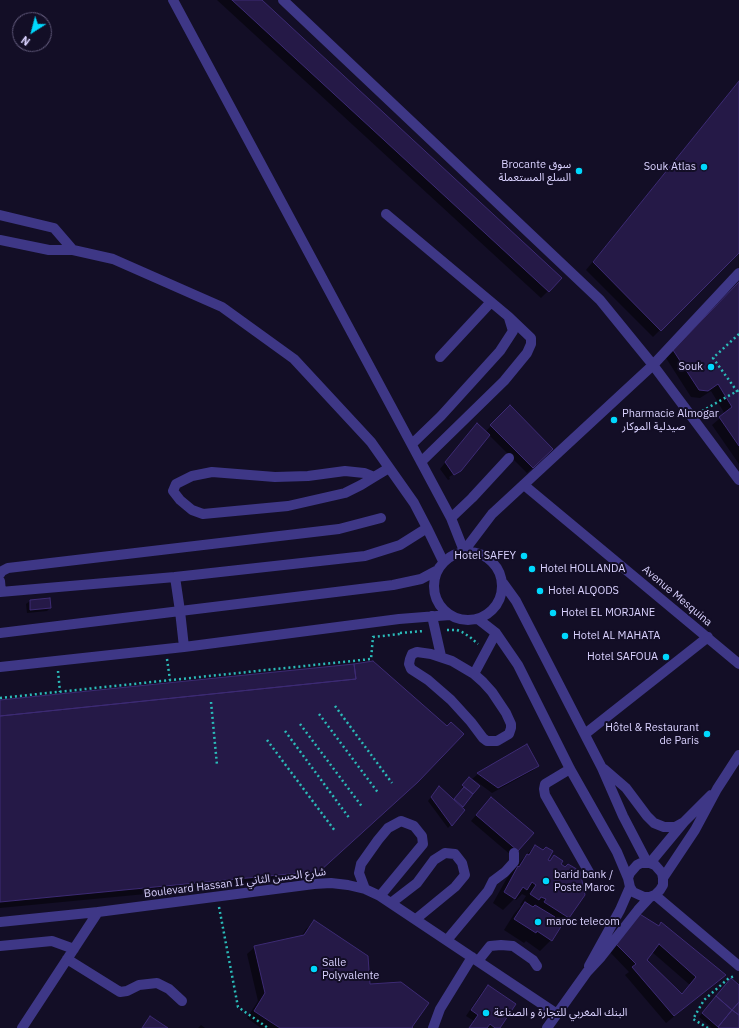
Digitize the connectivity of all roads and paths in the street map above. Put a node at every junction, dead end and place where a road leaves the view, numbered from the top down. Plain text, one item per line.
1 (173, 0) edge
2 (283, 0) edge
3 (386, 214) dead end
4 (0, 215) edge
5 (0, 240) edge
6 (73, 250) junction
7 (739, 273) edge
8 (491, 302) junction
9 (509, 317) junction
10 (739, 334) edge
11 (440, 357) dead end
12 (653, 365) junction
13 (738, 392) edge
14 (692, 416) junction
15 (412, 444) junction
16 (509, 458) dead end
17 (421, 462) junction
18 (389, 468) junction
19 (374, 477) junction
20 (739, 480) edge
21 (524, 485) junction
22 (381, 518) dead end
23 (451, 518) junction
24 (427, 528) junction
25 (464, 551) junction
26 (443, 561) junction
27 (436, 571) junction
28 (0, 574) edge
29 (175, 577) junction
30 (0, 581) edge
31 (502, 583) junction
32 (0, 592) edge
33 (180, 611) junction
34 (450, 615) junction
35 (432, 616) junction
36 (399, 619) junction
37 (478, 619) junction
38 (435, 630) junction
39 (0, 633) edge
40 (496, 633) junction
41 (400, 634) junction
42 (708, 637) junction
43 (184, 647) junction
44 (165, 648) junction
45 (486, 652) junction
46 (441, 656) junction
47 (57, 661) junction
48 (739, 664) edge
49 (0, 667) edge
50 (474, 674) junction
51 (170, 680) junction
52 (60, 692) junction
53 (0, 698) edge
54 (211, 702) dead end
55 (335, 706) dead end
56 (320, 714) dead end
57 (300, 724) dead end
58 (285, 731) dead end
59 (585, 734) junction
60 (268, 740) dead end
61 (739, 755) edge
62 (217, 765) dead end
63 (602, 768) junction
64 (570, 769) junction
65 (392, 783) dead end
66 (716, 789) junction
67 (379, 794) dead end
68 (363, 808) dead end
69 (350, 819) dead end
70 (684, 822) junction
71 (336, 831) dead end
72 (514, 853) dead end
73 (648, 862) junction
74 (590, 874) dead end
75 (663, 878) junction
76 (629, 883) junction
77 (365, 889) junction
78 (217, 896) junction
79 (380, 896) junction
80 (652, 896) junction
81 (390, 902) junction
82 (98, 912) junction
83 (416, 919) junction
84 (0, 922) edge
85 (447, 940) junction
86 (0, 946) edge
87 (74, 949) junction
88 (67, 959) junction
89 (475, 959) junction
90 (537, 966) dead end
91 (739, 966) edge
92 (587, 972) junction
93 (739, 975) edge
94 (182, 1001) dead end
95 (557, 1014) junction
96 (22, 1028) edge
97 (268, 1028) edge
98 (433, 1028) edge
99 (547, 1028) edge
100 (708, 1028) edge

1 - 15 street
2 - 12 street
3 - 8 street
4 - 6 street
5 - 6 street
6 - 18 street
7 - 12 street
8 - 9 street
8 - 11 street
9 - 15 street
9 - 17 street
10 - 13 path
12 - 14 street
12 - 21 street
13 - 14 path
14 - 20 street
15 - 17 street
16 - 23 street
17 - 23 street
18 - 19 street
18 - 24 street
19 - 19 street
21 - 25 street
21 - 42 street, Avenue Mesquina
22 - 28 street
23 - 25 street
24 - 26 street
24 - 29 street
25 - 26 street
25 - 31 street
26 - 27 street
27 - 33 street
27 - 34 street
29 - 32 street
29 - 33 street
30 - 32 street
31 - 37 street
31 - 59 street
33 - 39 street
33 - 43 street
34 - 35 street
34 - 37 street
35 - 36 street
35 - 38 street
36 - 41 path
36 - 43 street
37 - 40 street
38 - 41 path
38 - 45 path
38 - 46 street
40 - 45 street
40 - 64 street
41 - 51 path
42 - 48 street, Avenue Mesquina
42 - 59 street
43 - 44 street
44 - 47 street
44 - 51 path
45 - 50 street
46 - 50 street
46 - 50 street
47 - 49 street
47 - 52 path
51 - 52 path
52 - 53 path
54 - 62 path
55 - 65 path
56 - 67 path
57 - 68 path
58 - 69 path
59 - 63 street
60 - 71 path
61 - 66 street
63 - 70 street
63 - 73 street
64 - 74 street
64 - 76 street
66 - 70 street
66 - 75 street
70 - 73 street
72 - 85 street
73 - 75 street
73 - 76 street
75 - 80 street
76 - 80 street
76 - 92 street
77 - 78 street, Boulevard Hassan II شارع الحسن الثاني
77 - 79 street, Boulevard Hassan II شارع الحسن الثاني
77 - 79 street
78 - 82 street, Boulevard Hassan II شارع الحسن الثاني
78 - 97 path
79 - 81 street, Boulevard Hassan II شارع الحسن الثاني
80 - 91 street
80 - 92 street
81 - 83 street, Boulevard Hassan II شارع الحسن الثاني
81 - 83 street
82 - 84 street, Boulevard Hassan II شارع الحسن الثاني
82 - 87 street
83 - 85 street, Boulevard Hassan II شارع الحسن الثاني
85 - 89 street, Boulevard Hassan II شارع الحسن الثاني
86 - 87 street
87 - 88 street
88 - 94 street
88 - 96 street
89 - 90 street
89 - 95 street, Boulevard Hassan II شارع الحسن الثاني
89 - 98 street
92 - 95 street
93 - 100 path
95 - 99 street

